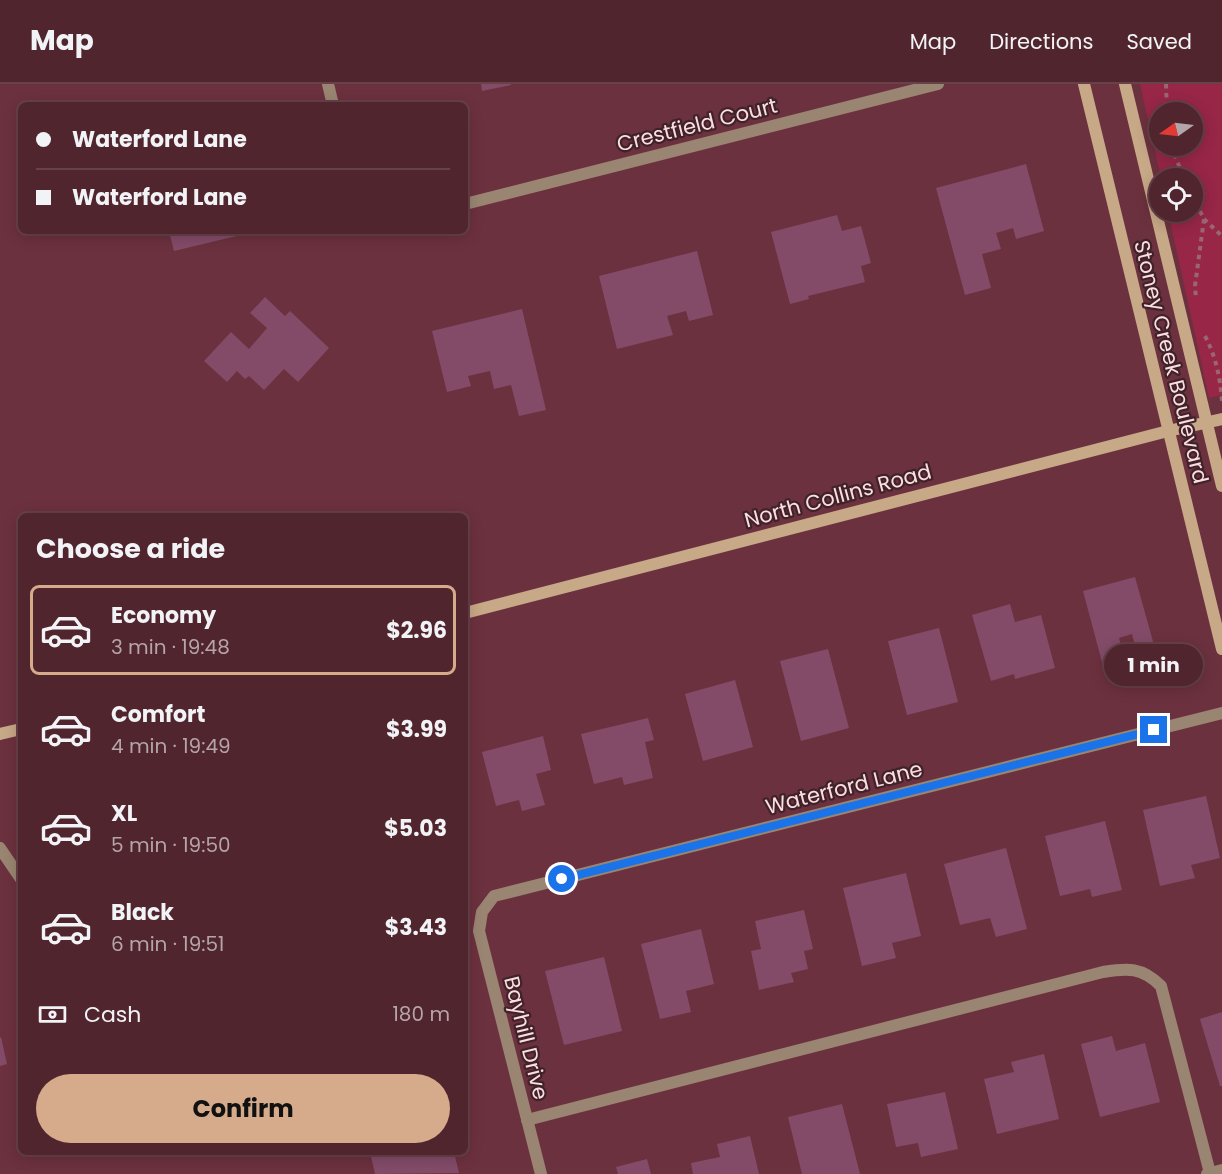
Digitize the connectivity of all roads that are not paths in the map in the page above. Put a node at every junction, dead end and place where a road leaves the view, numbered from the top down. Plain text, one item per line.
1 (328, 84) edge
2 (938, 84) edge
3 (1084, 84) edge
4 (1125, 84) edge
5 (332, 102) edge
6 (468, 203) edge
7 (1222, 419) edge
8 (1207, 423) junction
9 (1168, 431) junction
10 (1222, 486) edge
11 (468, 612) edge
12 (1222, 649) edge
13 (1222, 713) edge
14 (18, 730) edge
15 (0, 734) edge
16 (0, 848) edge
17 (18, 875) edge
18 (482, 912) joint
19 (527, 1120) junction
20 (1222, 1170) edge
21 (541, 1174) edge
22 (1209, 1174) edge

1 - 5 street
2 - 6 street, Crestfield Court
3 - 9 street, Stoney Creek Boulevard
4 - 8 street, Stoney Creek Boulevard
7 - 8 street, North Collins Road
8 - 9 street, North Collins Road
8 - 10 street, Stoney Creek Boulevard
9 - 11 street, North Collins Road
9 - 12 street, Stoney Creek Boulevard
13 - 18 street, Waterford Lane
14 - 15 street
16 - 17 street
18 - 19 street, Bayhill Drive
19 - 21 street, Bayhill Drive
19 - 22 street
20 - 22 street

